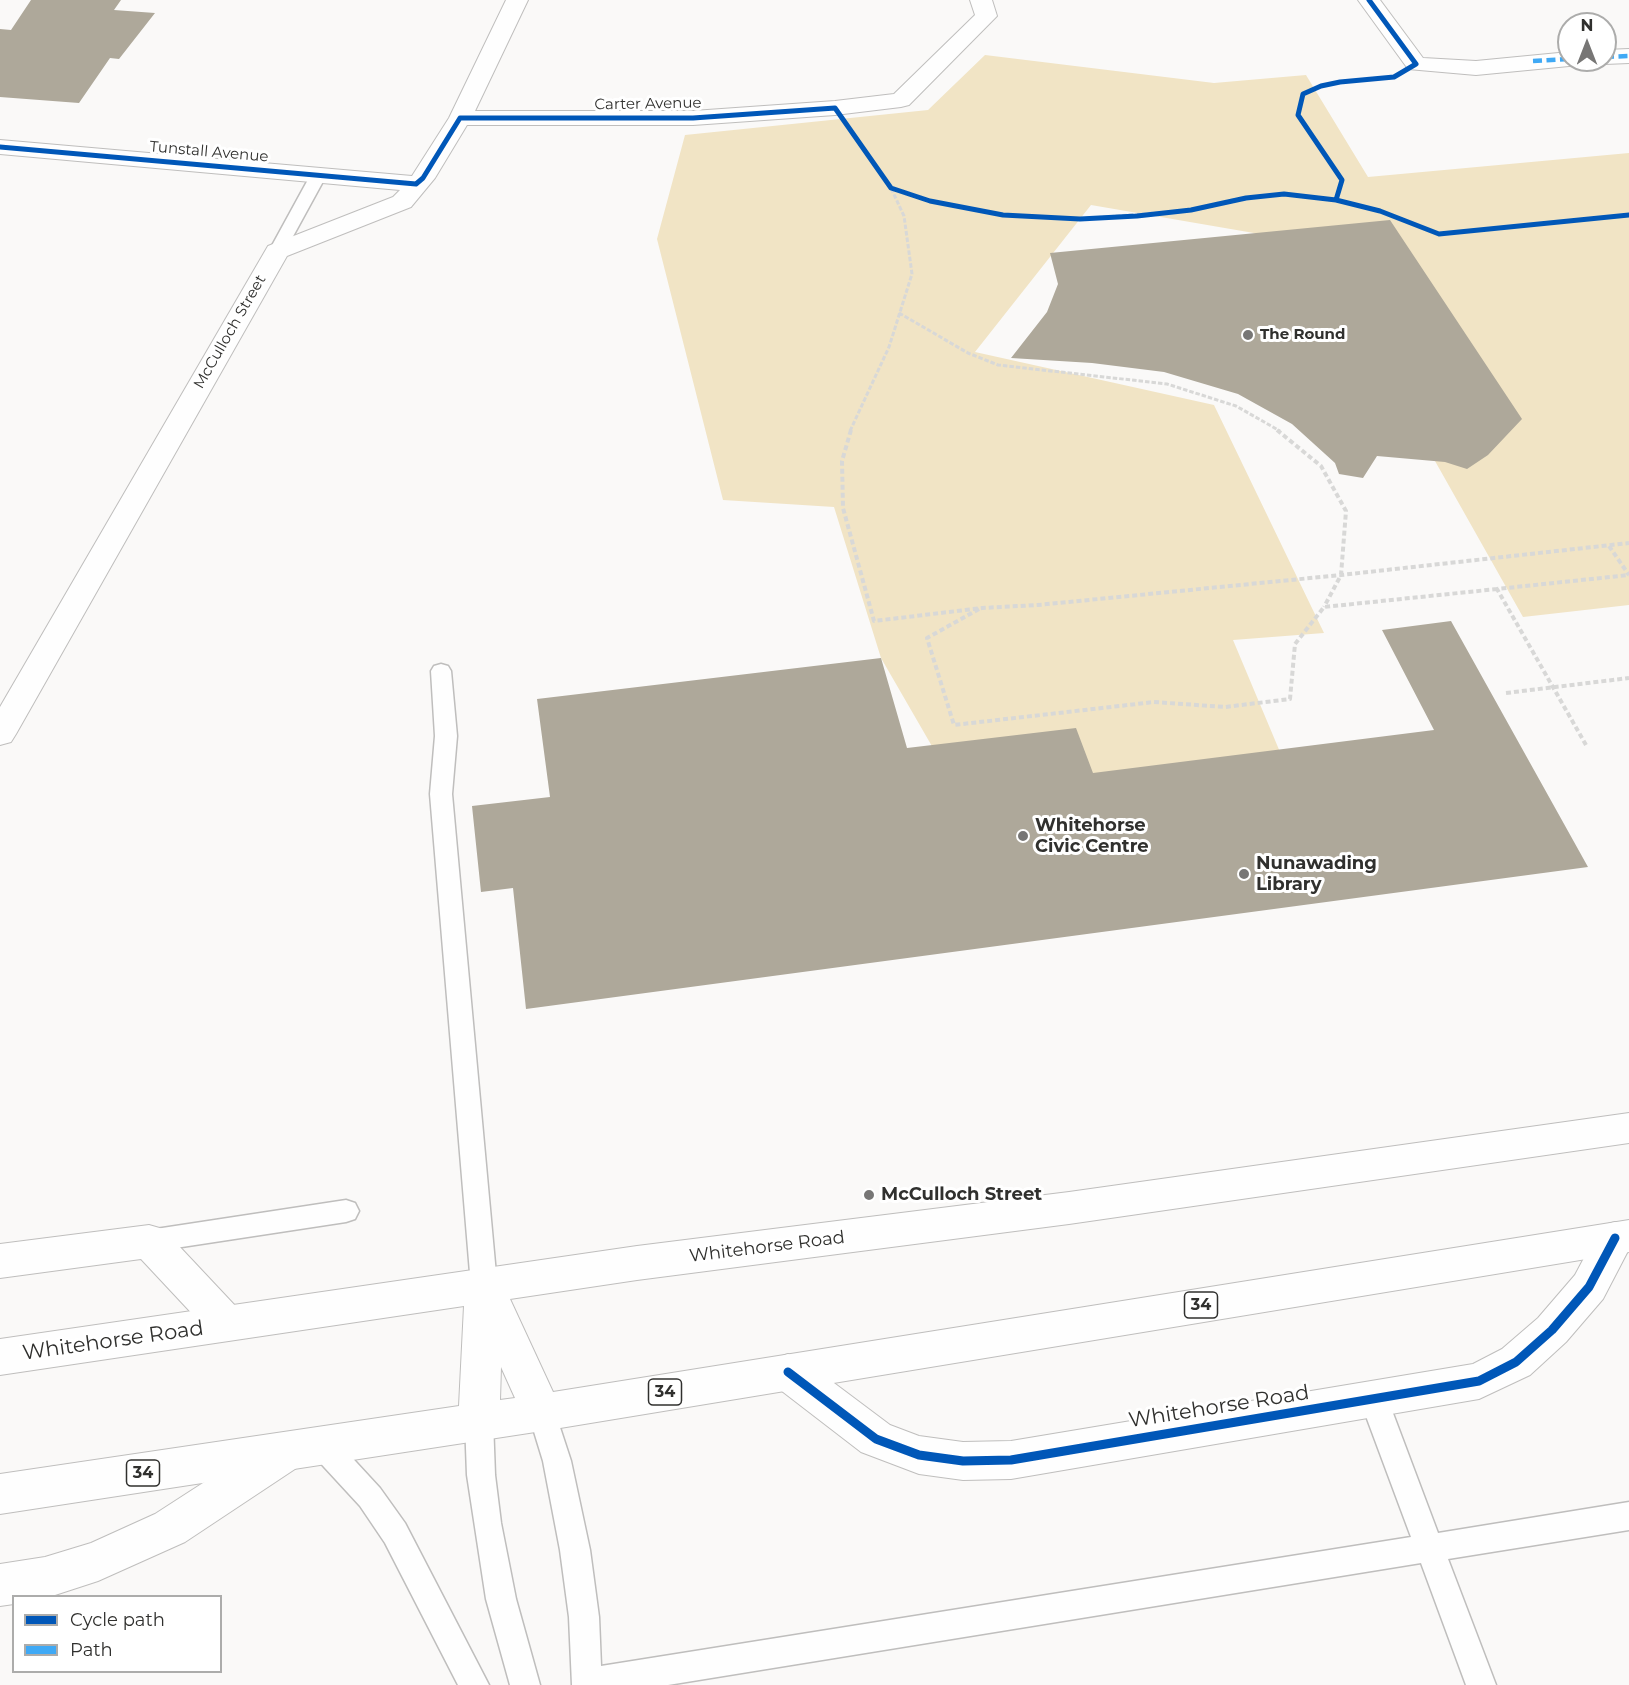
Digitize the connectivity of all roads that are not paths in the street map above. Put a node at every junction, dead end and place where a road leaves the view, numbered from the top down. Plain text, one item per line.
1 (517, 0) edge
2 (981, 0) edge
3 (1369, 0) edge
4 (1557, 60) edge
5 (460, 118) junction
6 (0, 147) edge
7 (318, 176) junction
8 (416, 184) junction
9 (277, 251) junction
10 (441, 671) dead end
11 (0, 734) edge
12 (1629, 1128) edge
13 (345, 1211) dead end
14 (1622, 1237) edge
15 (149, 1241) junction
16 (0, 1261) edge
17 (484, 1285) junction
18 (227, 1324) junction
19 (0, 1357) edge
20 (788, 1372) junction
21 (1374, 1400) junction
22 (542, 1412) junction
23 (479, 1421) junction
24 (305, 1449) junction
25 (0, 1494) edge
26 (1629, 1516) edge
27 (1428, 1547) junction
28 (0, 1586) edge
29 (587, 1684) edge
30 (474, 1685) edge
31 (525, 1685) edge
32 (1481, 1685) edge

1 - 5 main road
2 - 5 main road, Carter Avenue
3 - 4 main road
5 - 8 main road
6 - 7 main road, Tunstall Avenue
7 - 8 main road, Tunstall Avenue
7 - 9 lane
8 - 9 main road
9 - 11 main road, McCulloch Street
10 - 17 lane
12 - 17 main road, Whitehorse Road
13 - 15 lane
14 - 20 main road, Whitehorse Road / 34
14 - 21 main road, Whitehorse Road
15 - 16 main road
15 - 18 main road, Whitehorse Road
17 - 18 main road, Whitehorse Road
17 - 22 main road
17 - 23 main road
18 - 19 main road, Whitehorse Road
20 - 21 main road, Whitehorse Road
20 - 22 main road, Whitehorse Road / 34
21 - 27 lane
22 - 23 main road, Whitehorse Road / 34
22 - 29 lane
23 - 24 main road, Whitehorse Road / 34
23 - 31 lane
24 - 25 main road, Whitehorse Road / 34
24 - 28 main road, Whitehorse Road
24 - 30 lane
26 - 27 lane
27 - 29 lane
27 - 32 lane

